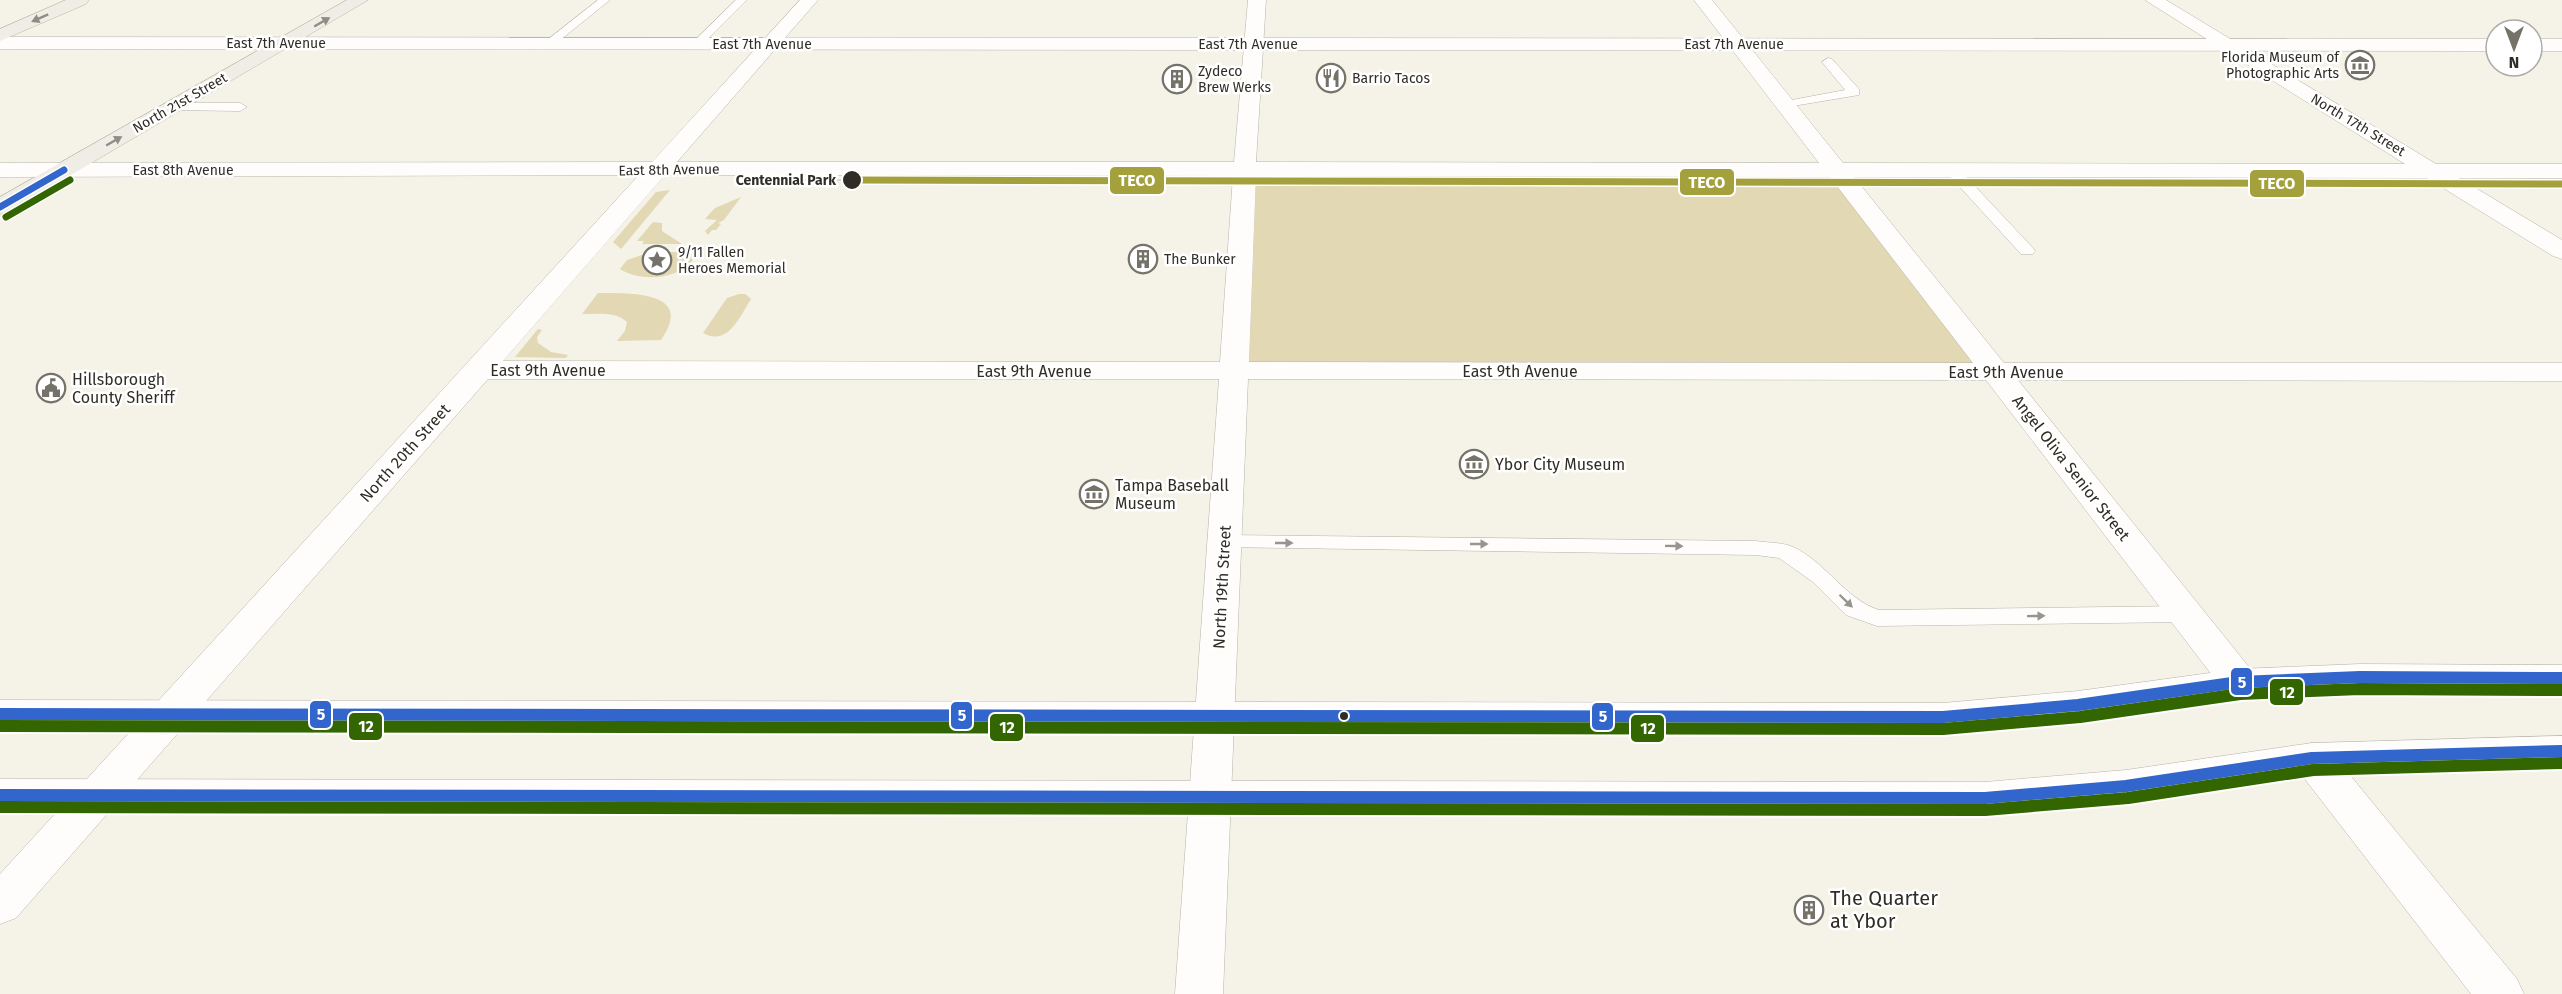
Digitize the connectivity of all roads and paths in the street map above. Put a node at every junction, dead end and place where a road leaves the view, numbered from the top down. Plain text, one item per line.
1 (80, 0) edge
2 (359, 0) edge
3 (606, 0) edge
4 (742, 0) edge
5 (809, 0) edge
6 (1257, 0) edge
7 (1703, 0) edge
8 (2154, 0) edge
9 (0, 36) edge
10 (0, 43) edge
11 (284, 43) junction
12 (550, 43) junction
13 (698, 44) junction
14 (770, 44) junction
15 (1252, 44) junction
16 (1738, 44) junction
17 (2226, 45) junction
18 (2484, 45) edge
19 (2544, 45) edge
20 (2562, 45) edge
21 (1828, 62) dead end
22 (1786, 105) junction
23 (174, 107) junction
24 (240, 107) dead end
25 (1245, 169) junction
26 (0, 170) edge
27 (64, 170) junction
28 (657, 170) junction
29 (1837, 170) junction
30 (1952, 170) junction
31 (2432, 171) junction
32 (2562, 171) edge
33 (0, 207) edge
34 (2562, 250) edge
35 (2027, 251) dead end
36 (478, 370) junction
37 (1234, 371) junction
38 (1995, 372) junction
39 (2562, 372) edge
40 (1225, 542) junction
41 (2186, 614) junction
42 (2562, 678) edge
43 (2239, 682) junction
44 (0, 714) edge
45 (171, 714) junction
46 (1215, 715) junction
47 (2562, 751) edge
48 (2312, 758) junction
49 (0, 795) edge
50 (98, 795) junction
51 (1210, 796) junction
52 (0, 905) edge
53 (1199, 994) edge
54 (2500, 994) edge

1 -> 9 main road
11 -> 2 main road, North 21st Street
3 - 12 lane
4 - 13 lane
5 - 14 street, North 20th Street
6 - 15 street, North 19th Street
7 - 16 street, Angel Oliva Senior Street
8 - 17 street, North 17th Street
10 - 11 street, East 7th Avenue
11 - 12 street, East 7th Avenue
11 - 23 main road, North 21st Street
12 - 13 street, East 7th Avenue
13 - 14 street, East 7th Avenue
14 - 15 street, East 7th Avenue
14 - 28 street, North 20th Street
15 - 16 street, East 7th Avenue
15 - 25 street, North 19th Street
16 - 17 street, East 7th Avenue
16 - 22 street, Angel Oliva Senior Street
17 - 18 street, East 7th Avenue
17 - 31 street, North 17th Street
19 - 20 street
21 - 22 lane
22 - 29 street, Angel Oliva Senior Street
23 - 24 lane
27 -> 23 main road, North 21st Street
25 - 28 street, East 8th Avenue
25 - 29 street, East 8th Avenue
25 - 37 street, North 19th Street
26 - 27 street, East 8th Avenue
27 - 28 street, East 8th Avenue
27 - 33 main road, North 21st Street
28 - 36 street, North 20th Street
29 - 30 street, East 8th Avenue
29 - 38 street, Angel Oliva Senior Street
30 - 31 street, East 8th Avenue
30 - 35 lane
31 - 32 street, East 8th Avenue
31 - 34 street, North 17th Street
36 - 37 street, East 9th Avenue
36 - 45 street, North 20th Street
37 - 38 street, East 9th Avenue
37 - 40 street, North 19th Street
38 - 39 street, East 9th Avenue
38 - 41 street, Angel Oliva Senior Street
40 -> 41 lane
40 - 46 street, North 19th Street
41 - 43 street, Angel Oliva Senior Street
42 - 43 street
43 - 46 street
44 - 45 street
45 - 46 street
45 - 50 street, North 20th Street
46 - 51 street, North 19th Street
47 - 48 street
48 - 51 street
48 - 54 street
49 - 50 street
50 - 51 street
50 - 52 street, North 20th Street
51 - 53 street, North 19th Street

